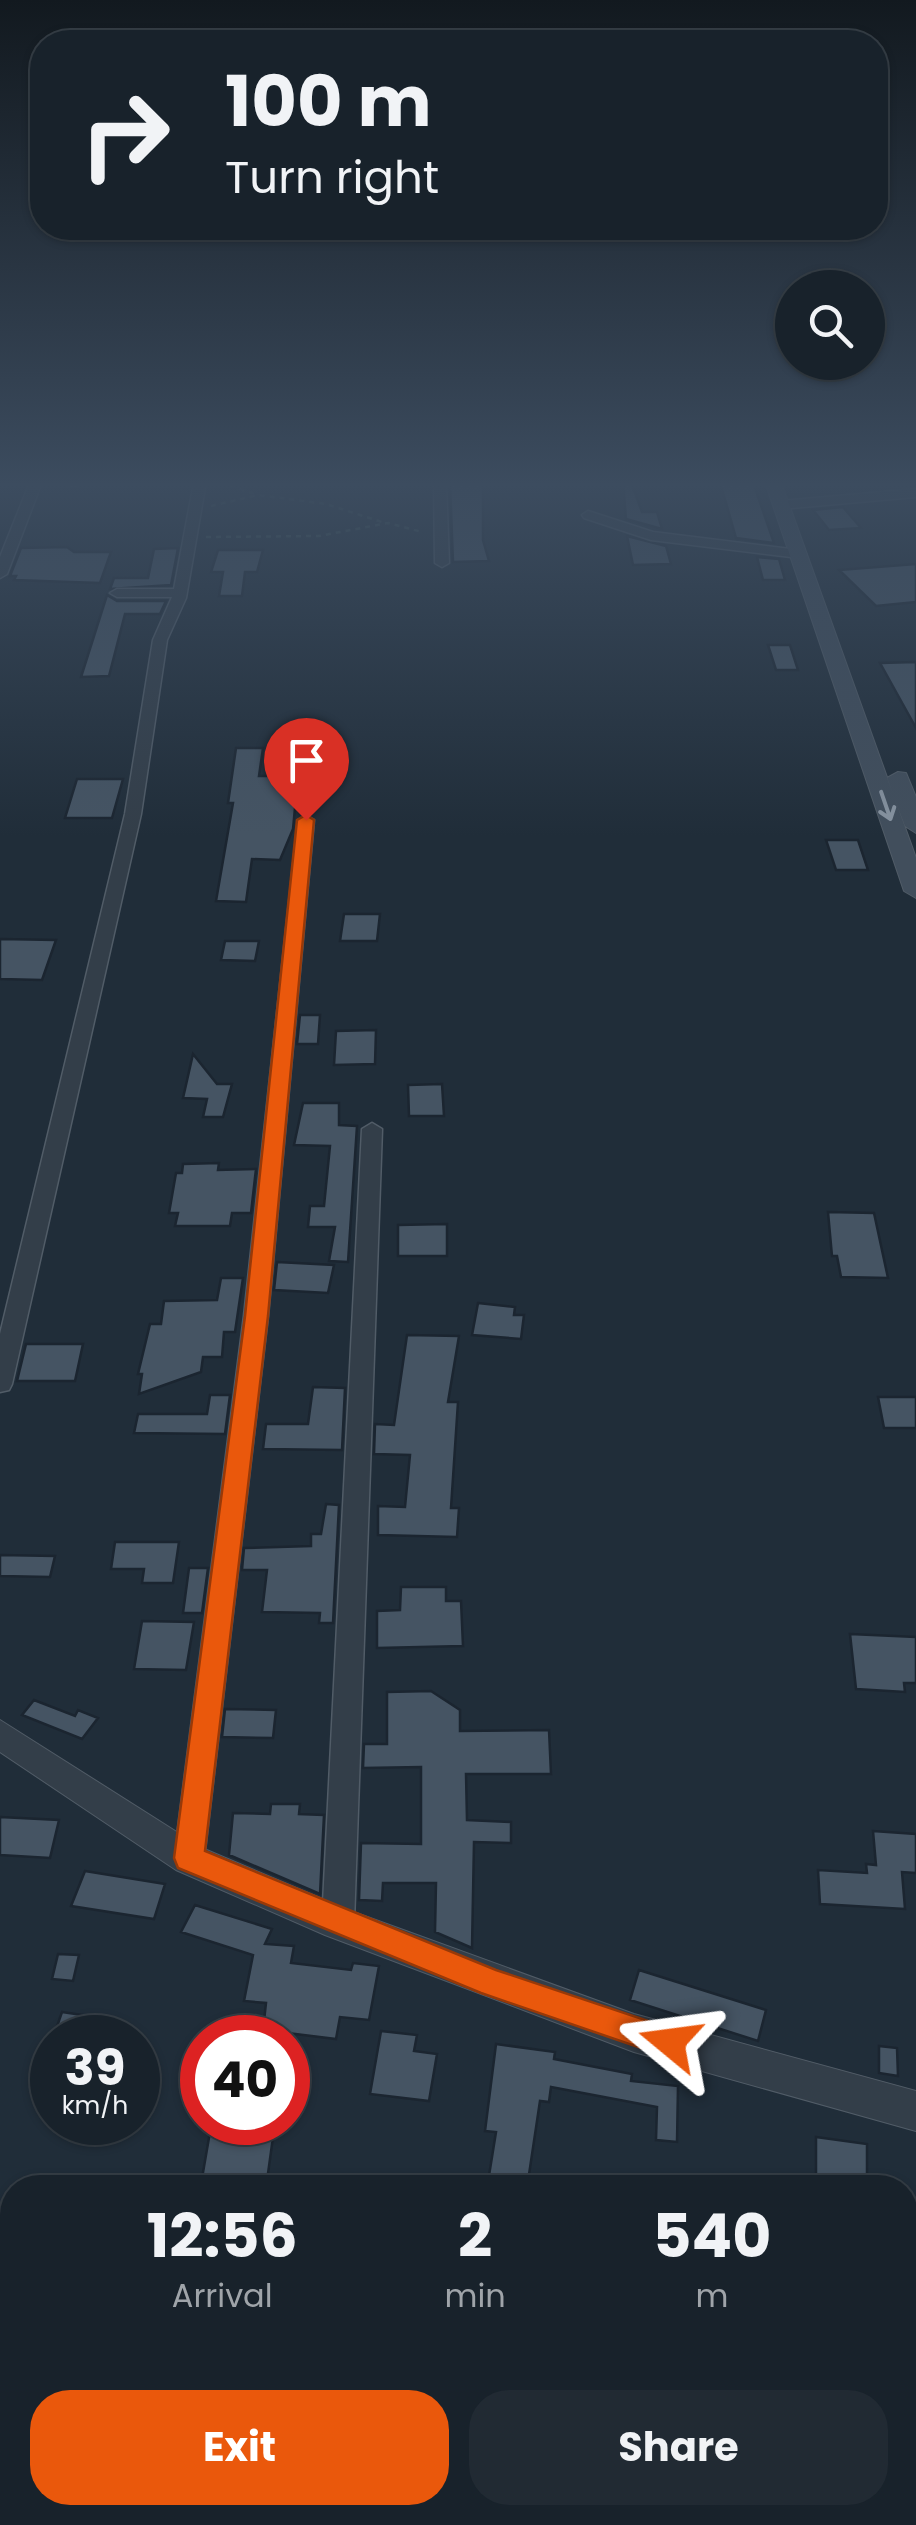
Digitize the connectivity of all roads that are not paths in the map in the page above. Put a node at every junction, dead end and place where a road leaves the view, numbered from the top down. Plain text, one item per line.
1 (177, 600) edge
2 (824, 600) edge
3 (895, 773) edge
4 (306, 820) dead end
5 (916, 826) edge
6 (916, 891) edge
7 (372, 1129) dead end
8 (0, 1384) edge
9 (0, 1734) edge
10 (189, 1858) junction
11 (338, 1923) junction
12 (916, 2110) edge

1 - 8 street
2 - 3 main road
3 - 5 main road
3 -> 6 main road
4 - 10 street
7 - 11 street
9 - 10 street
10 - 11 street
11 - 12 street

